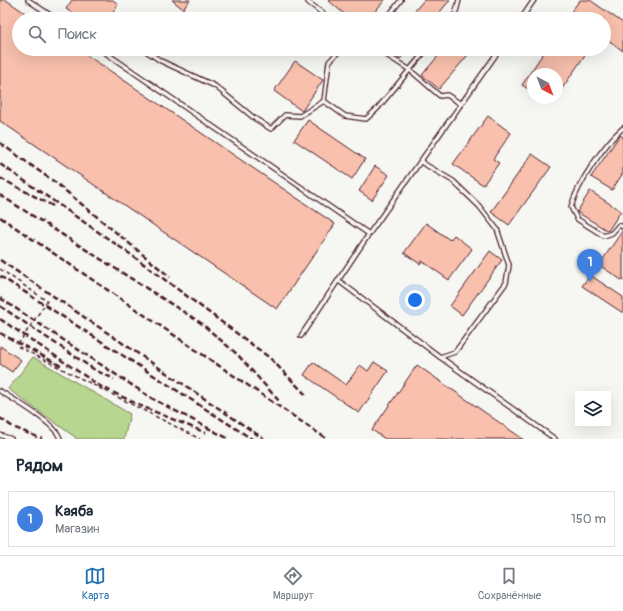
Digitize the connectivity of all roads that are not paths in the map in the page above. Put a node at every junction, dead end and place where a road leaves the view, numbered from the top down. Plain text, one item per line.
1 (28, 0) edge
2 (308, 0) edge
3 (401, 0) edge
4 (459, 0) edge
5 (534, 0) edge
6 (46, 12) edge
7 (321, 12) edge
8 (392, 12) edge
9 (456, 12) edge
10 (526, 12) edge
11 (110, 56) edge
12 (154, 56) edge
13 (335, 56) edge
14 (388, 56) edge
15 (421, 56) edge
16 (495, 56) edge
17 (410, 70) junction
18 (324, 102) junction
19 (461, 104) junction
20 (623, 128) edge
21 (421, 162) junction
22 (623, 227) edge
23 (369, 234) junction
24 (339, 281) junction
25 (301, 336) dead end
26 (440, 357) junction
27 (0, 391) edge
28 (0, 435) edge
29 (12, 439) edge
30 (60, 439) edge
31 (555, 439) edge

1 - 6 lane
2 - 7 lane
3 - 8 lane
4 - 9 lane
5 - 10 lane
11 - 23 lane
12 - 18 lane
13 - 18 lane
14 - 17 lane
15 - 17 lane
16 - 19 lane
17 - 18 lane
17 - 19 lane
19 - 21 lane
20 - 22 lane
21 - 23 lane
21 - 26 lane
23 - 24 lane
24 - 25 lane
24 - 26 lane
26 - 31 lane
27 - 30 lane
28 - 29 lane

